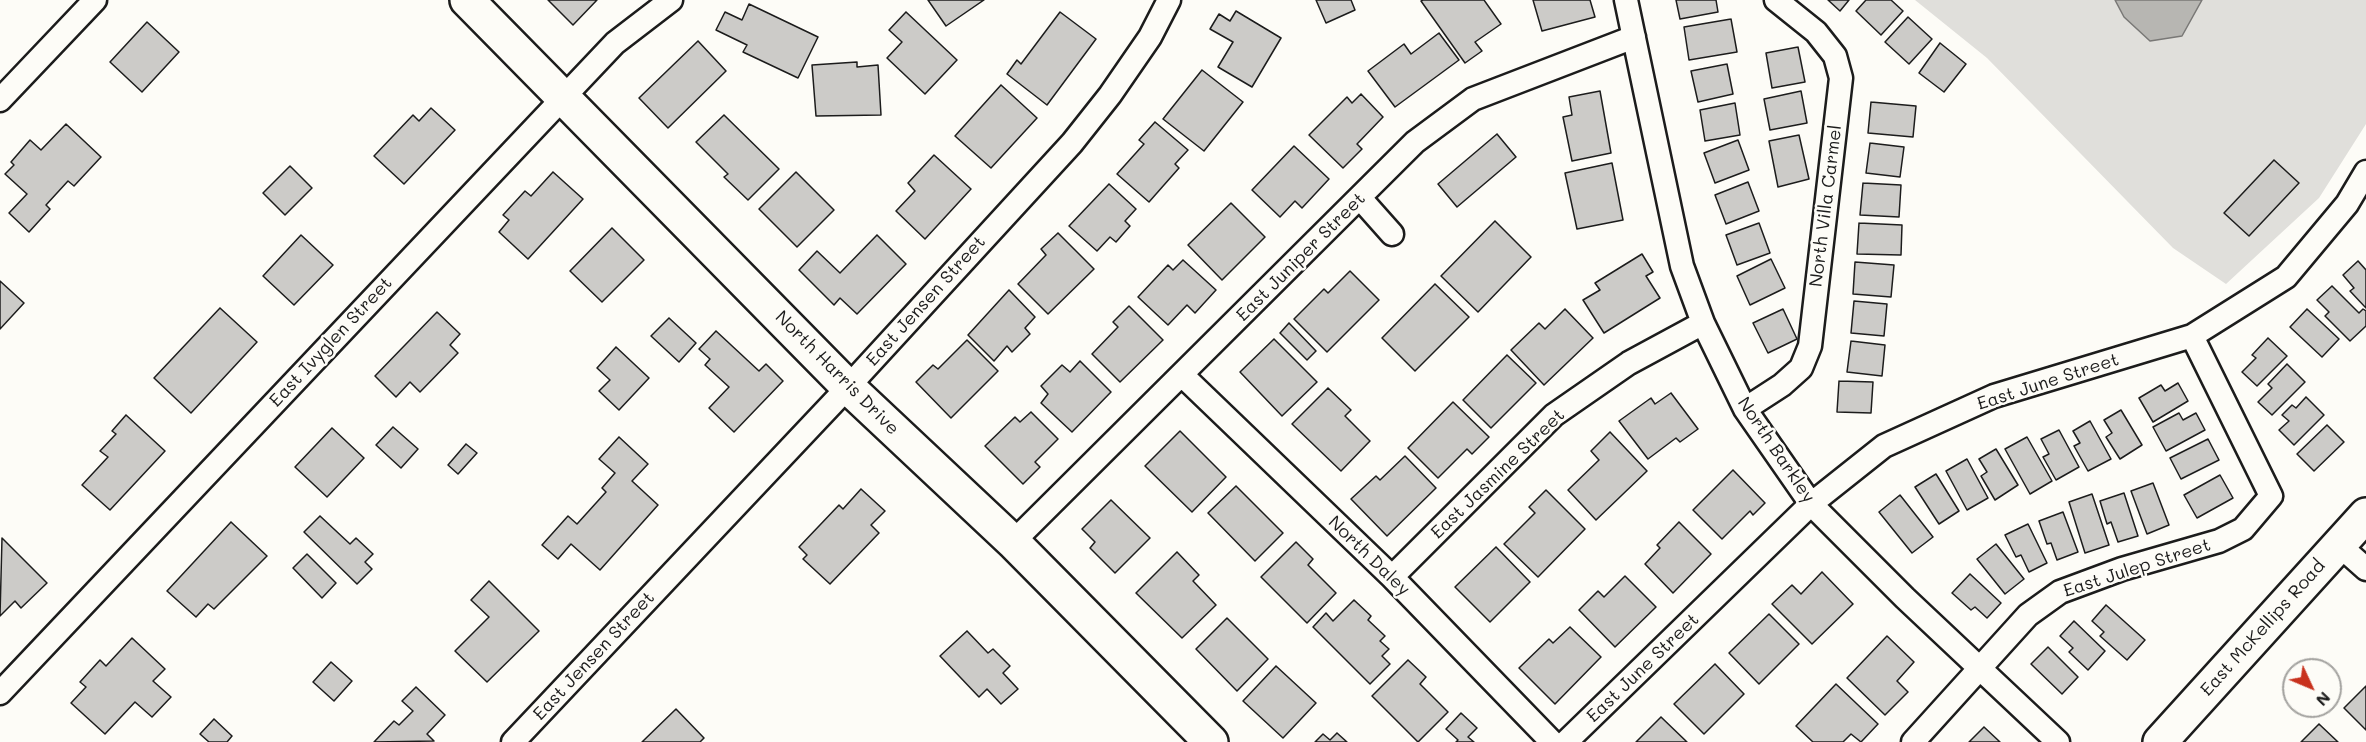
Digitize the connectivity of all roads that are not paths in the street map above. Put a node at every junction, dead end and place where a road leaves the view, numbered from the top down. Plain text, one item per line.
1 (95, 0) edge
2 (467, 0) edge
3 (671, 0) edge
4 (1169, 0) edge
5 (1626, 0) edge
6 (1776, 0) edge
7 (1634, 38) junction
8 (563, 96) junction
9 (0, 100) edge
10 (2366, 172) edge
11 (1360, 198) junction
12 (1392, 234) dead end
13 (1703, 323) junction
14 (2192, 336) junction
15 (1182, 375) junction
16 (848, 387) junction
17 (1745, 409) junction
18 (1811, 504) junction
19 (2366, 515) edge
20 (1013, 542) junction
21 (2339, 545) junction
22 (2366, 569) edge
23 (1392, 577) junction
24 (1980, 670) junction
25 (0, 693) edge
26 (513, 742) edge
27 (1211, 742) edge
28 (1552, 742) edge
29 (1566, 742) edge
30 (1913, 742) edge
31 (2058, 742) edge
32 (2160, 742) edge

1 - 9 street
2 - 8 street, North Harris Drive
3 - 8 street, East Ivyglen Street
4 - 16 street, East Jensen Street
5 - 7 street, North Barkley
6 - 17 street, North Villa Carmel
7 - 11 street, East Juniper Street
7 - 13 street, North Barkley
8 - 16 street, North Harris Drive
8 - 25 street, East Ivyglen Street
10 - 14 street, East June Street
11 - 12 street
11 - 15 street, East Juniper Street
13 - 17 street, North Barkley
13 - 23 street, East Jasmine Street
14 - 18 street, East June Street
14 - 24 street, East Julep Street
15 - 20 street, East Juniper Street
15 - 23 street, North Daley
16 - 20 street, North Harris Drive
16 - 26 street, East Jensen Street
17 - 18 street, North Barkley
18 - 24 street, North Barkley
18 - 29 street, East June Street
19 - 21 street, East McKellips Road
20 - 27 street, North Harris Drive
21 - 22 street
21 - 32 street, East McKellips Road
23 - 28 street, North Daley
24 - 30 street, East Julep Street
24 - 31 street, North Barkley

